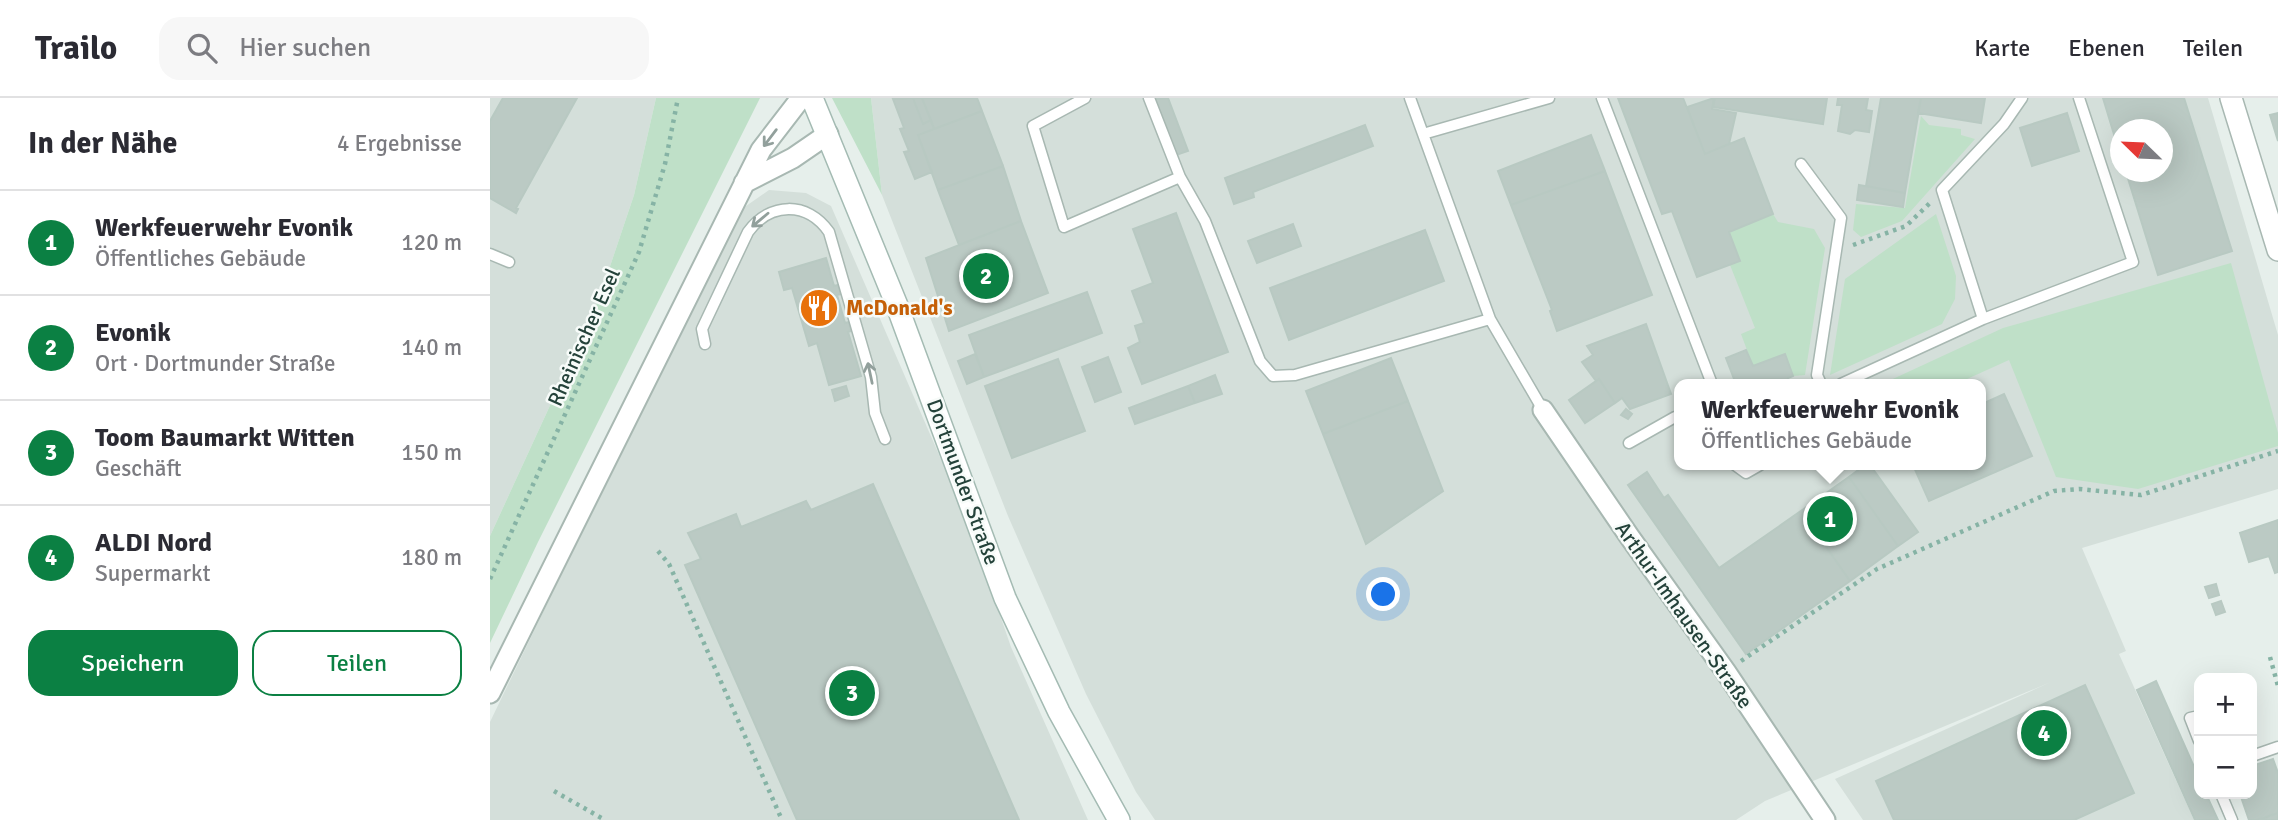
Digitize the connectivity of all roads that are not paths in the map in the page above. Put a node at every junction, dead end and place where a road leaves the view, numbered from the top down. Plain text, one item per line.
1 (801, 98) edge
2 (813, 98) edge
3 (1085, 98) edge
4 (1149, 98) edge
5 (1410, 98) edge
6 (1549, 98) edge
7 (1602, 98) edge
8 (2022, 98) edge
9 (2079, 98) edge
10 (2231, 98) edge
11 (828, 134) junction
12 (1423, 134) junction
13 (1801, 164) dead end
14 (1180, 177) junction
15 (744, 183) junction
16 (2278, 250) edge
17 (490, 254) edge
18 (509, 262) dead end
19 (1490, 319) junction
20 (1983, 319) junction
21 (705, 344) dead end
22 (1710, 379) edge
23 (1819, 379) edge
24 (1852, 379) edge
25 (1543, 410) joint
26 (1674, 418) edge
27 (885, 439) dead end
28 (1629, 443) dead end
29 (490, 693) edge
30 (2278, 747) edge
31 (2257, 754) edge
32 (2223, 799) edge
33 (1119, 820) edge
34 (1825, 820) edge
35 (2232, 820) edge

1 -> 15 street
2 - 11 main road, Dortmunder Straße
3 - 14 lane
4 - 14 lane
5 - 12 lane
6 - 12 lane
7 - 22 lane
8 - 20 lane
9 - 20 lane
10 - 16 main road
11 - 15 street
11 - 33 main road, Dortmunder Straße
12 - 19 lane
13 - 23 lane
14 - 19 lane
15 - 29 street
17 - 18 lane
19 - 25 lane
20 - 24 lane
27 -> 21 lane
25 - 34 street, Arthur-Imhausen-Straße
26 - 28 lane
30 - 31 lane
32 - 35 lane

